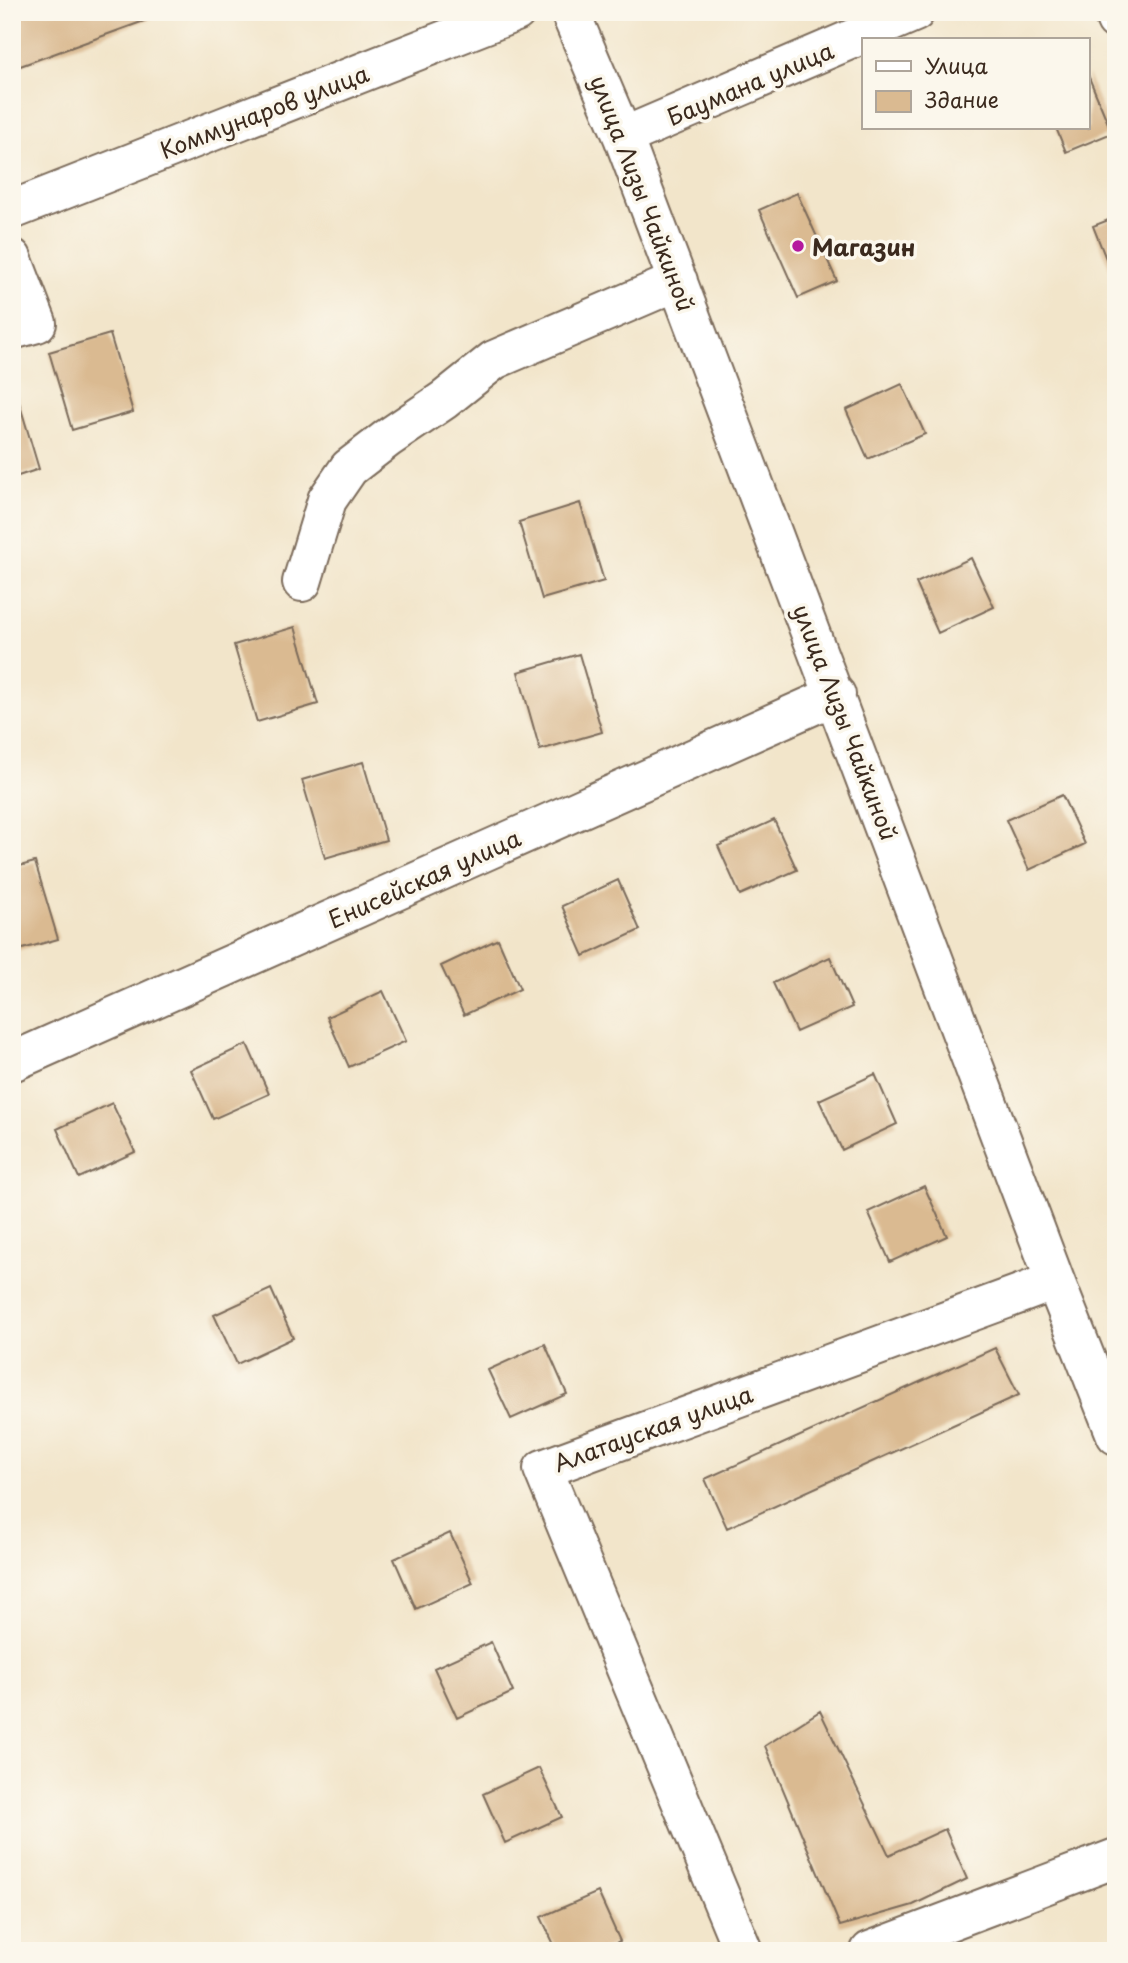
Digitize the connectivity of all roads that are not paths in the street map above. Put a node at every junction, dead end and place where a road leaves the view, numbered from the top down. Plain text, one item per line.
1 (516, 12) edge
2 (570, 12) edge
3 (915, 12) edge
4 (1113, 12) edge
5 (1116, 20) edge
6 (623, 137) junction
7 (12, 210) edge
8 (12, 258) edge
9 (678, 281) junction
10 (12, 330) edge
11 (302, 582) dead end
12 (836, 695) junction
13 (12, 1062) edge
14 (1055, 1281) junction
15 (1116, 1435) edge
16 (1116, 1858) edge
17 (743, 1951) edge
18 (870, 1951) edge

1 - 7 street, Коммунаров улица
2 - 6 street, улица Лизы Чайкиной
3 - 6 street, Баумана улица
4 - 5 street
6 - 9 street, улица Лизы Чайкиной
8 - 10 street
9 - 11 street
9 - 12 street, улица Лизы Чайкиной
12 - 13 street, Енисейская улица
12 - 14 street, улица Лизы Чайкиной
14 - 15 street, улица Лизы Чайкиной
14 - 17 street, Алатауская улица
16 - 18 street

